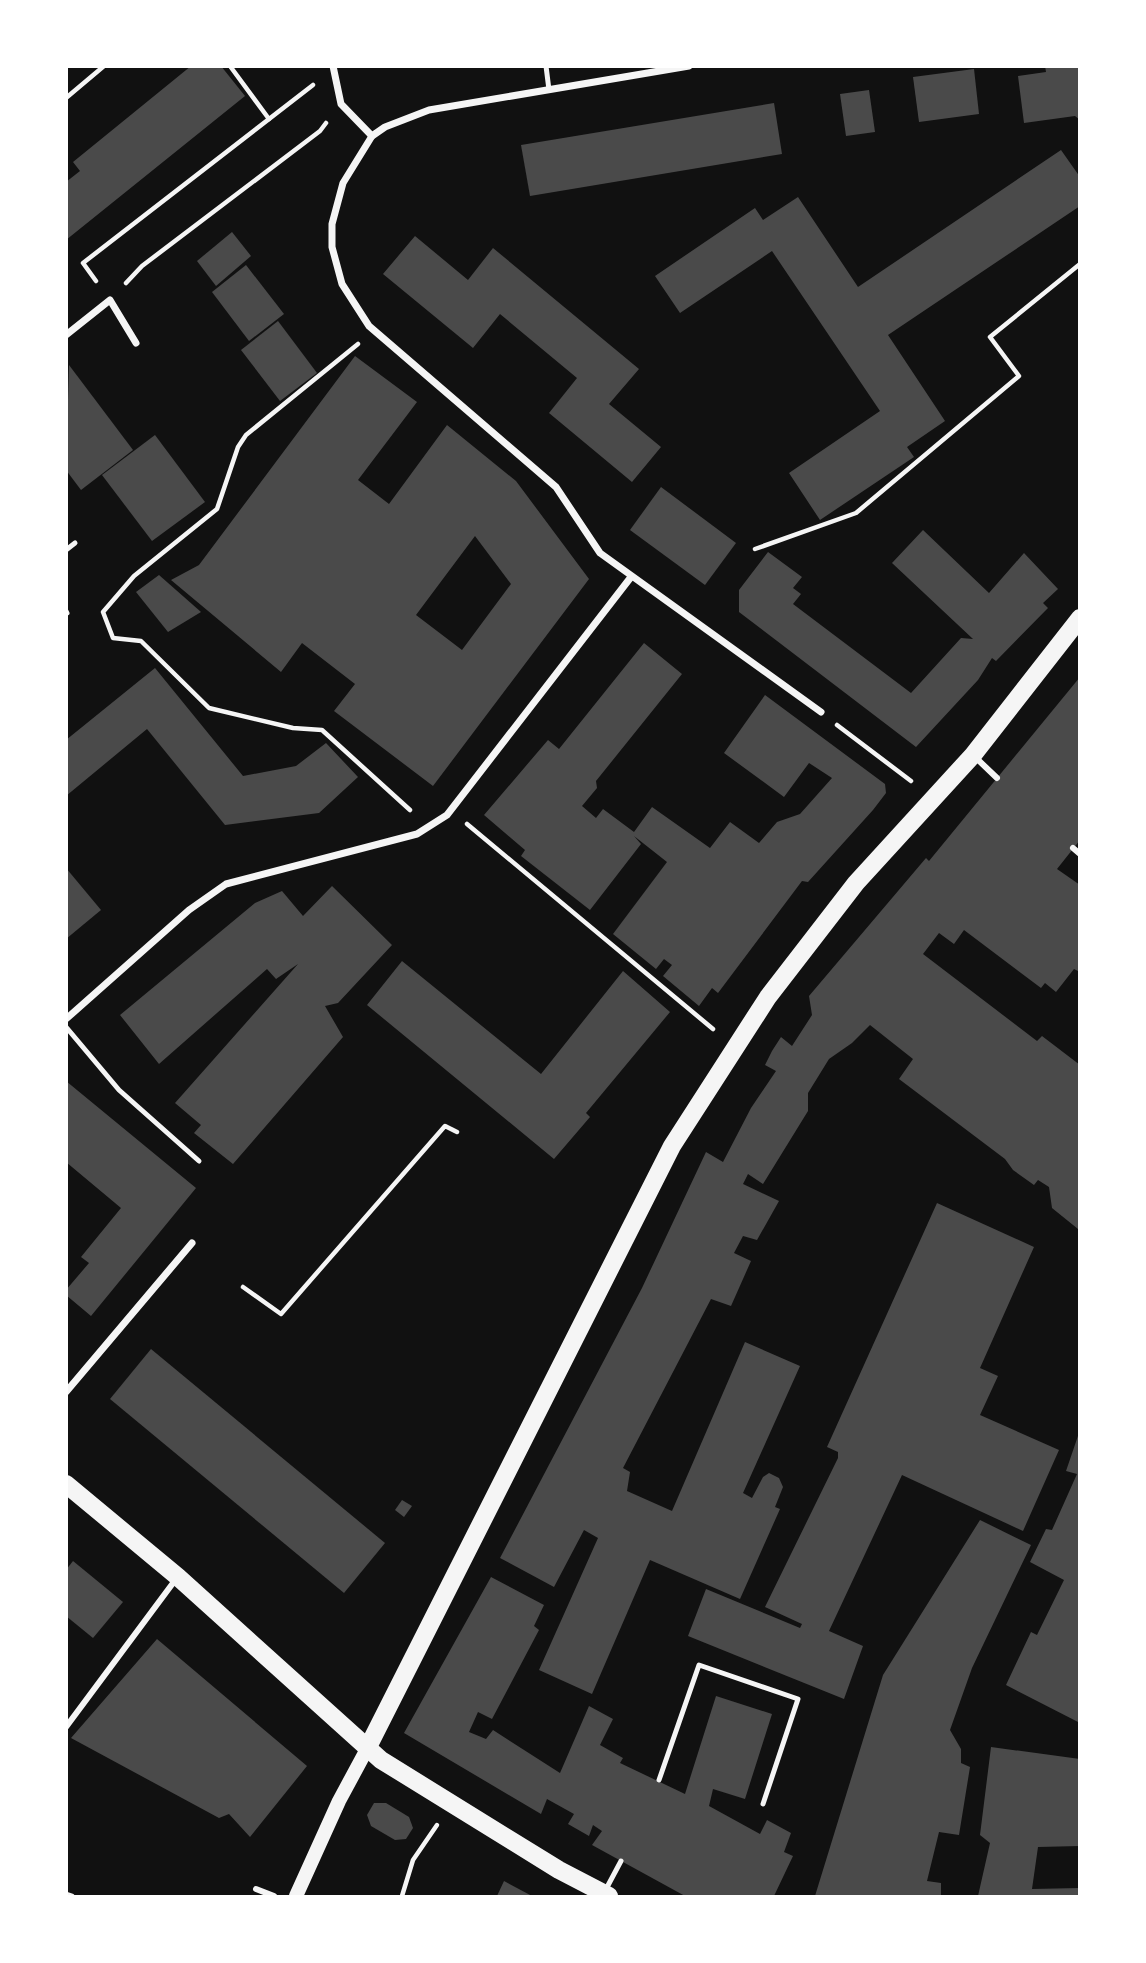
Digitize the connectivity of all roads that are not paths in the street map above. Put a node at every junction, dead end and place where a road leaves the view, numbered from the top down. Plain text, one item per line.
1 (546, 66) edge
2 (689, 66) edge
3 (333, 68) edge
4 (549, 90) junction
5 (372, 136) junction
6 (66, 335) edge
7 (136, 343) dead end
8 (75, 543) dead end
9 (66, 550) edge
10 (631, 577) junction
11 (1080, 618) edge
12 (821, 712) dead end
13 (973, 755) junction
14 (997, 778) dead end
15 (1073, 848) dead end
16 (1080, 854) edge
17 (66, 1020) edge
18 (66, 1027) edge
19 (200, 1161) dead end
20 (192, 1243) dead end
21 (66, 1392) edge
22 (66, 1484) edge
23 (178, 1577) junction
24 (66, 1727) edge
25 (367, 1749) junction
26 (659, 1780) dead end
27 (763, 1804) dead end
28 (621, 1861) dead end
29 (256, 1889) dead end
30 (66, 1894) edge
31 (606, 1895) edge
32 (72, 1896) edge
33 (274, 1896) edge
34 (296, 1896) edge

1 - 4 lane
2 - 4 street
3 - 5 street
4 - 5 street
5 - 10 street
6 - 7 street
8 - 9 lane
10 - 12 street
10 - 17 street
11 - 13 main road
13 - 14 street
13 - 25 main road
15 - 16 street
18 - 19 lane
20 - 21 street
22 - 23 main road
23 - 24 street
23 - 25 main road
25 - 31 main road
25 - 34 main road
26 - 27 lane
28 - 31 lane
29 - 33 street
30 - 32 lane

